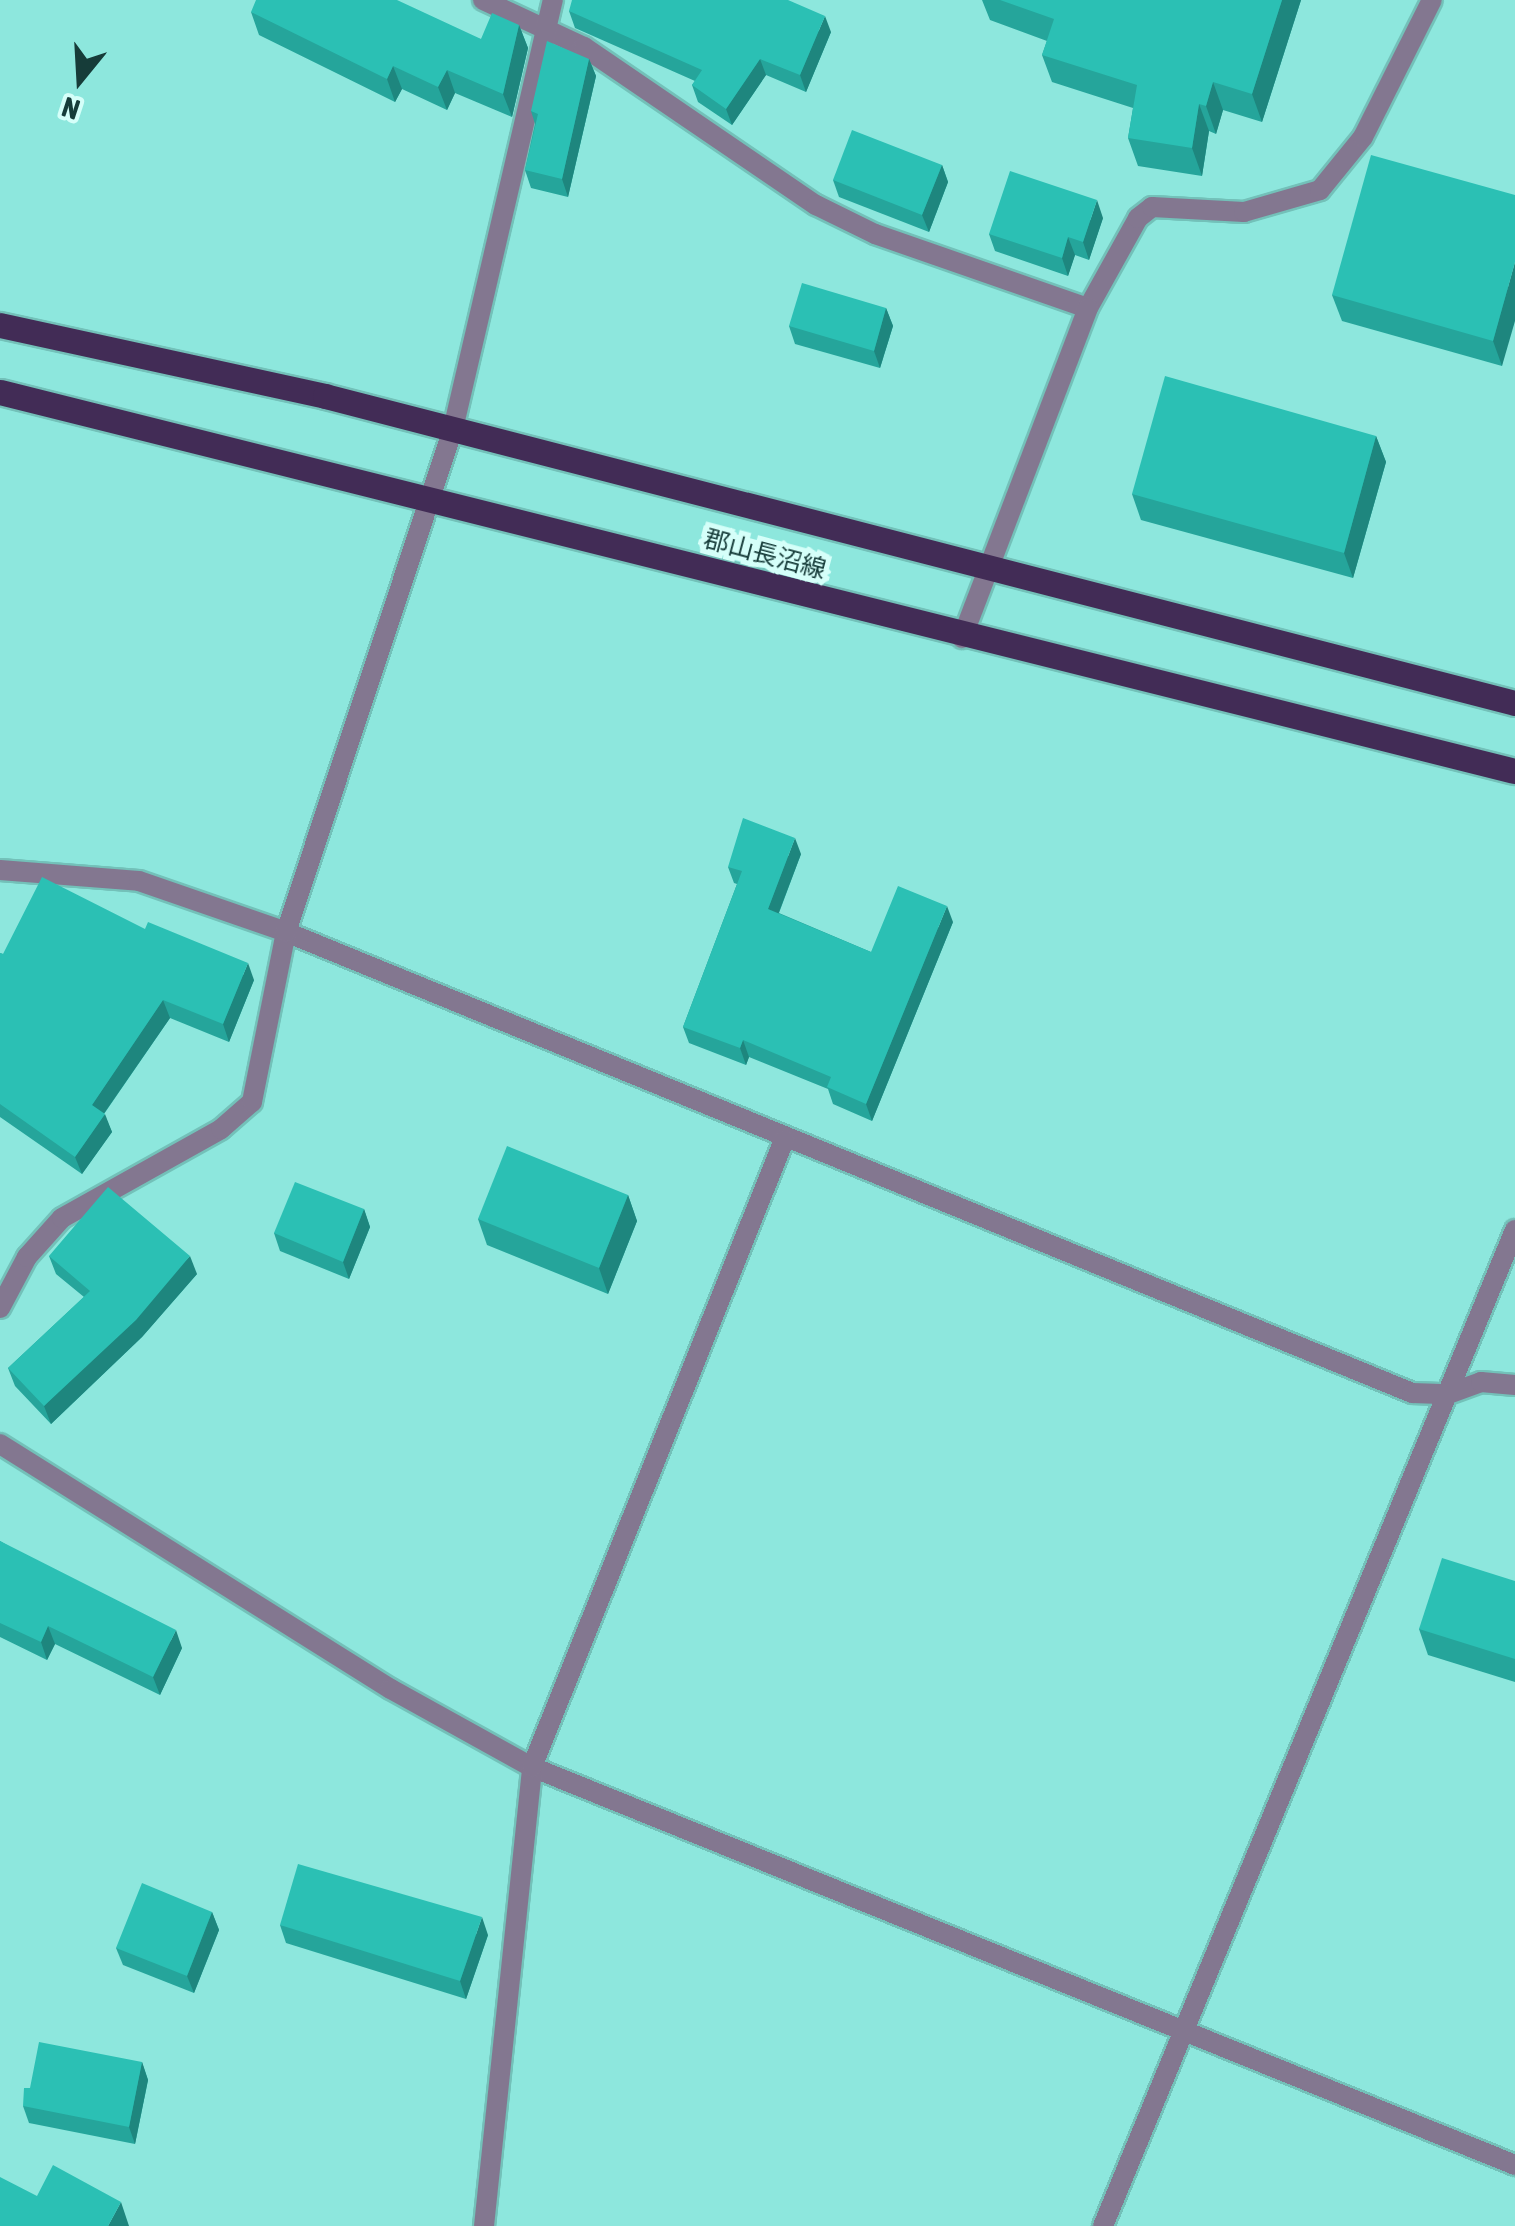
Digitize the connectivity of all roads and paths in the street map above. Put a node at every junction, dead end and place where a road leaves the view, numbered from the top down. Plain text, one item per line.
1 (483, 0) edge
2 (553, 0) edge
3 (1432, 0) edge
4 (544, 30) junction
5 (1088, 308) junction
6 (0, 325) edge
7 (0, 392) edge
8 (453, 429) junction
9 (429, 497) junction
10 (990, 569) junction
11 (962, 638) junction
12 (1515, 703) edge
13 (1515, 772) edge
14 (0, 870) edge
15 (286, 932) junction
16 (784, 1140) junction
17 (1515, 1230) edge
18 (0, 1308) edge
19 (1515, 1386) edge
20 (1448, 1394) junction
21 (0, 1444) edge
22 (532, 1767) junction
23 (1183, 2029) junction
24 (1515, 2165) edge
25 (484, 2226) edge
26 (1103, 2226) edge

1 - 4 street
2 - 4 street
3 - 5 street
4 - 5 street
4 - 8 street
5 - 10 street
6 - 8 main road, 郡山長沼線
7 - 9 main road, 郡山長沼線
8 - 9 street
8 - 10 main road, 郡山長沼線
9 - 11 main road, 郡山長沼線
9 - 15 street
10 - 11 street
10 - 12 main road, 郡山長沼線
11 - 13 main road, 郡山長沼線
14 - 15 street
15 - 16 street
15 - 18 street
16 - 20 street
16 - 22 street
17 - 20 street
19 - 20 street
20 - 23 street
21 - 22 street
22 - 23 street
22 - 25 street
23 - 24 street
23 - 26 street

